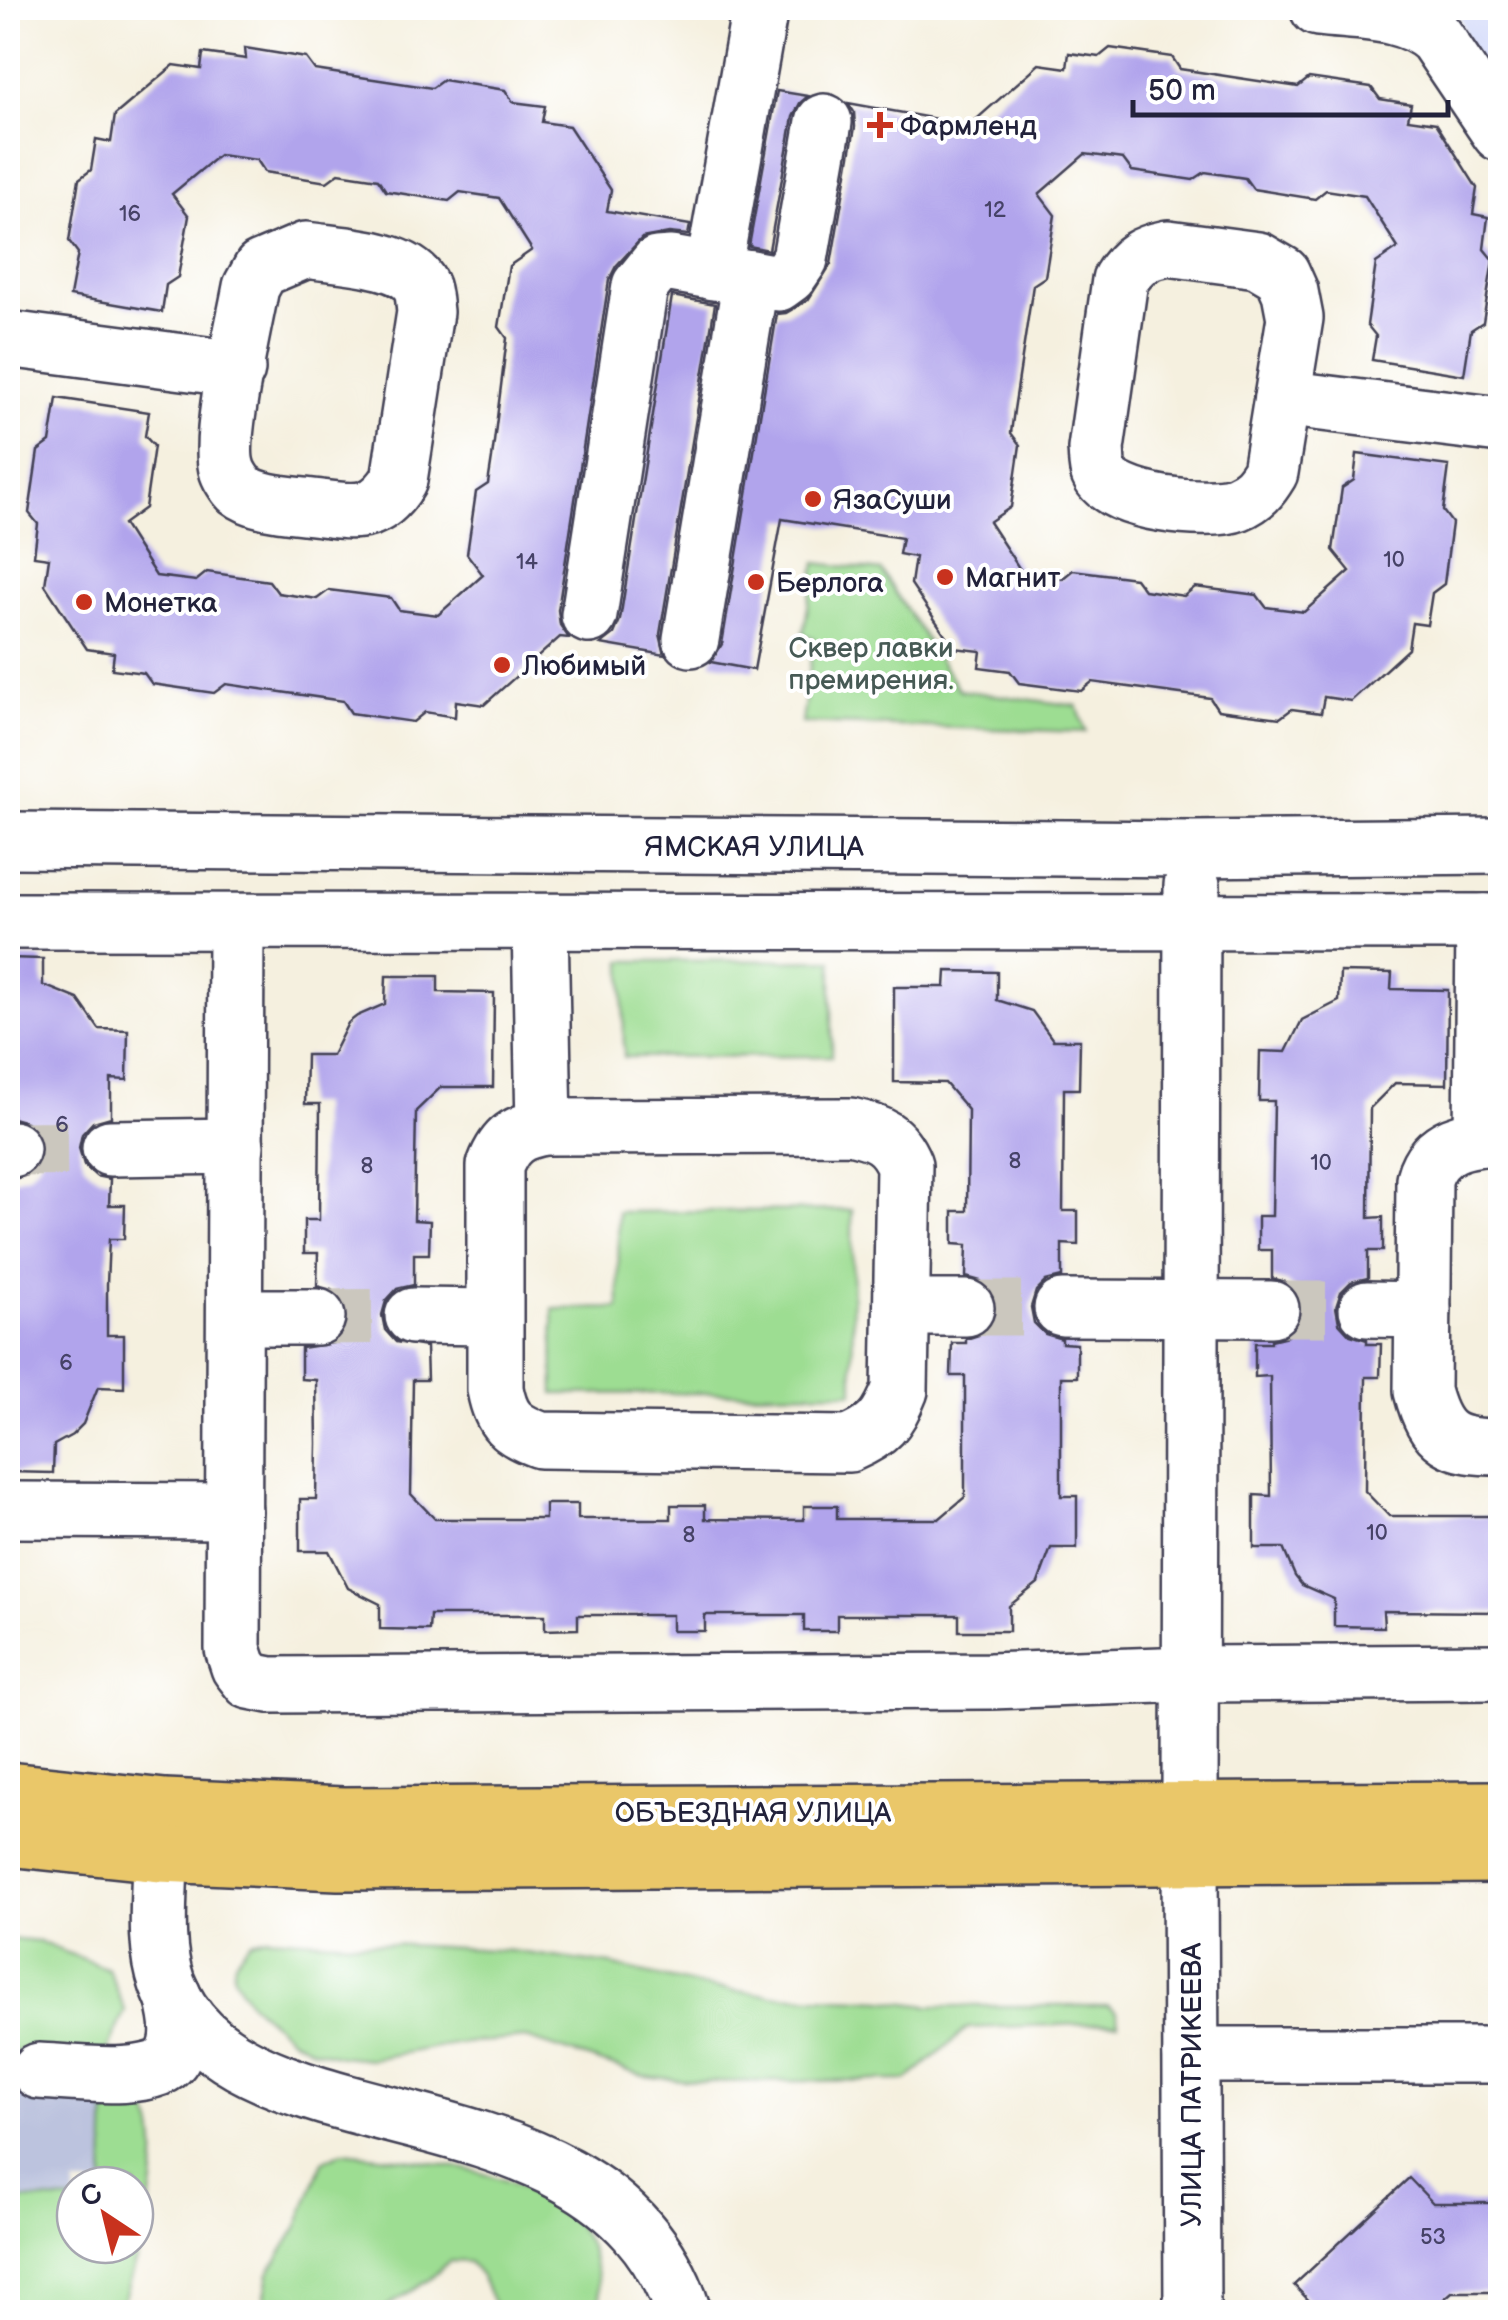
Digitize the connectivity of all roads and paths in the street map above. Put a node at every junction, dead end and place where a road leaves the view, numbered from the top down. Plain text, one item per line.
1 (760, 8) edge
2 (1318, 8) edge
3 (824, 122) dead end
4 (1500, 133) edge
5 (732, 276) junction
6 (8, 339) edge
7 (237, 369) junction
8 (1282, 398) junction
9 (1500, 425) edge
10 (589, 615) dead end
11 (691, 639) dead end
12 (8, 840) edge
13 (1500, 846) edge
14 (1192, 849) junction
15 (8, 921) edge
16 (1492, 922) edge
17 (236, 923) junction
18 (540, 923) junction
19 (1192, 923) junction
20 (544, 1127) junction
21 (1491, 1138) edge
22 (236, 1146) junction
23 (110, 1148) tunnel mouth
24 (903, 1308) junction
25 (966, 1308) tunnel mouth
26 (1062, 1308) tunnel mouth
27 (1191, 1308) junction
28 (1271, 1309) tunnel mouth
29 (1367, 1309) tunnel mouth
30 (1423, 1310) junction
31 (235, 1316) junction
32 (317, 1316) tunnel mouth
33 (413, 1316) tunnel mouth
34 (493, 1318) junction
35 (1500, 1447) edge
36 (8, 1510) edge
37 (234, 1511) junction
38 (1500, 1672) edge
39 (1190, 1674) junction
40 (8, 1790) edge
41 (1500, 1809) edge
42 (162, 1830) junction
43 (1190, 1835) junction
44 (8, 1838) edge
45 (1500, 1855) edge
46 (173, 1996) junction
47 (1190, 2055) junction
48 (1500, 2055) edge
49 (39, 2072) dead end
50 (683, 2312) edge
51 (1192, 2312) edge

1 - 5 street
2 - 4 street
3 - 5 street
5 - 10 street
5 - 11 street
6 - 7 street
7 - 7 street
8 - 8 street
8 - 9 street
12 - 14 street, ЯМСКАЯ УЛИЦА
13 - 14 street, ЯМСКАЯ УЛИЦА
14 - 19 street, УЛИЦА ПАТРИКЕЕВА
15 - 17 street
16 - 19 street
16 - 21 street
17 - 18 street
17 - 22 street
18 - 19 street
18 - 20 street
19 - 27 street, УЛИЦА ПАТРИКЕЕВА
20 - 24 street
20 - 34 street
21 - 30 street
22 - 23 street
22 - 31 street
24 - 25 street
24 - 34 street
26 - 27 street
27 - 28 street
27 - 39 street, УЛИЦА ПАТРИКЕЕВА
29 - 30 street
30 - 35 street
31 - 32 street
31 - 37 street
33 - 34 street
36 - 37 street
37 - 39 street
38 - 39 street
39 - 43 street, УЛИЦА ПАТРИКЕЕВА
40 - 42 main road, ОБЪЕЗДНАЯ УЛИЦА
41 - 43 main road, ОБЪЕЗДНАЯ УЛИЦА
42 - 43 main road, ОБЪЕЗДНАЯ УЛИЦА
42 - 44 main road, ОБЪЕЗДНАЯ УЛИЦА
42 - 46 street
43 - 45 main road, ОБЪЕЗДНАЯ УЛИЦА
43 - 47 street, УЛИЦА ПАТРИКЕЕВА
46 - 49 street
46 - 50 street
47 - 48 street
47 - 51 street, УЛИЦА ПАТРИКЕЕВА

